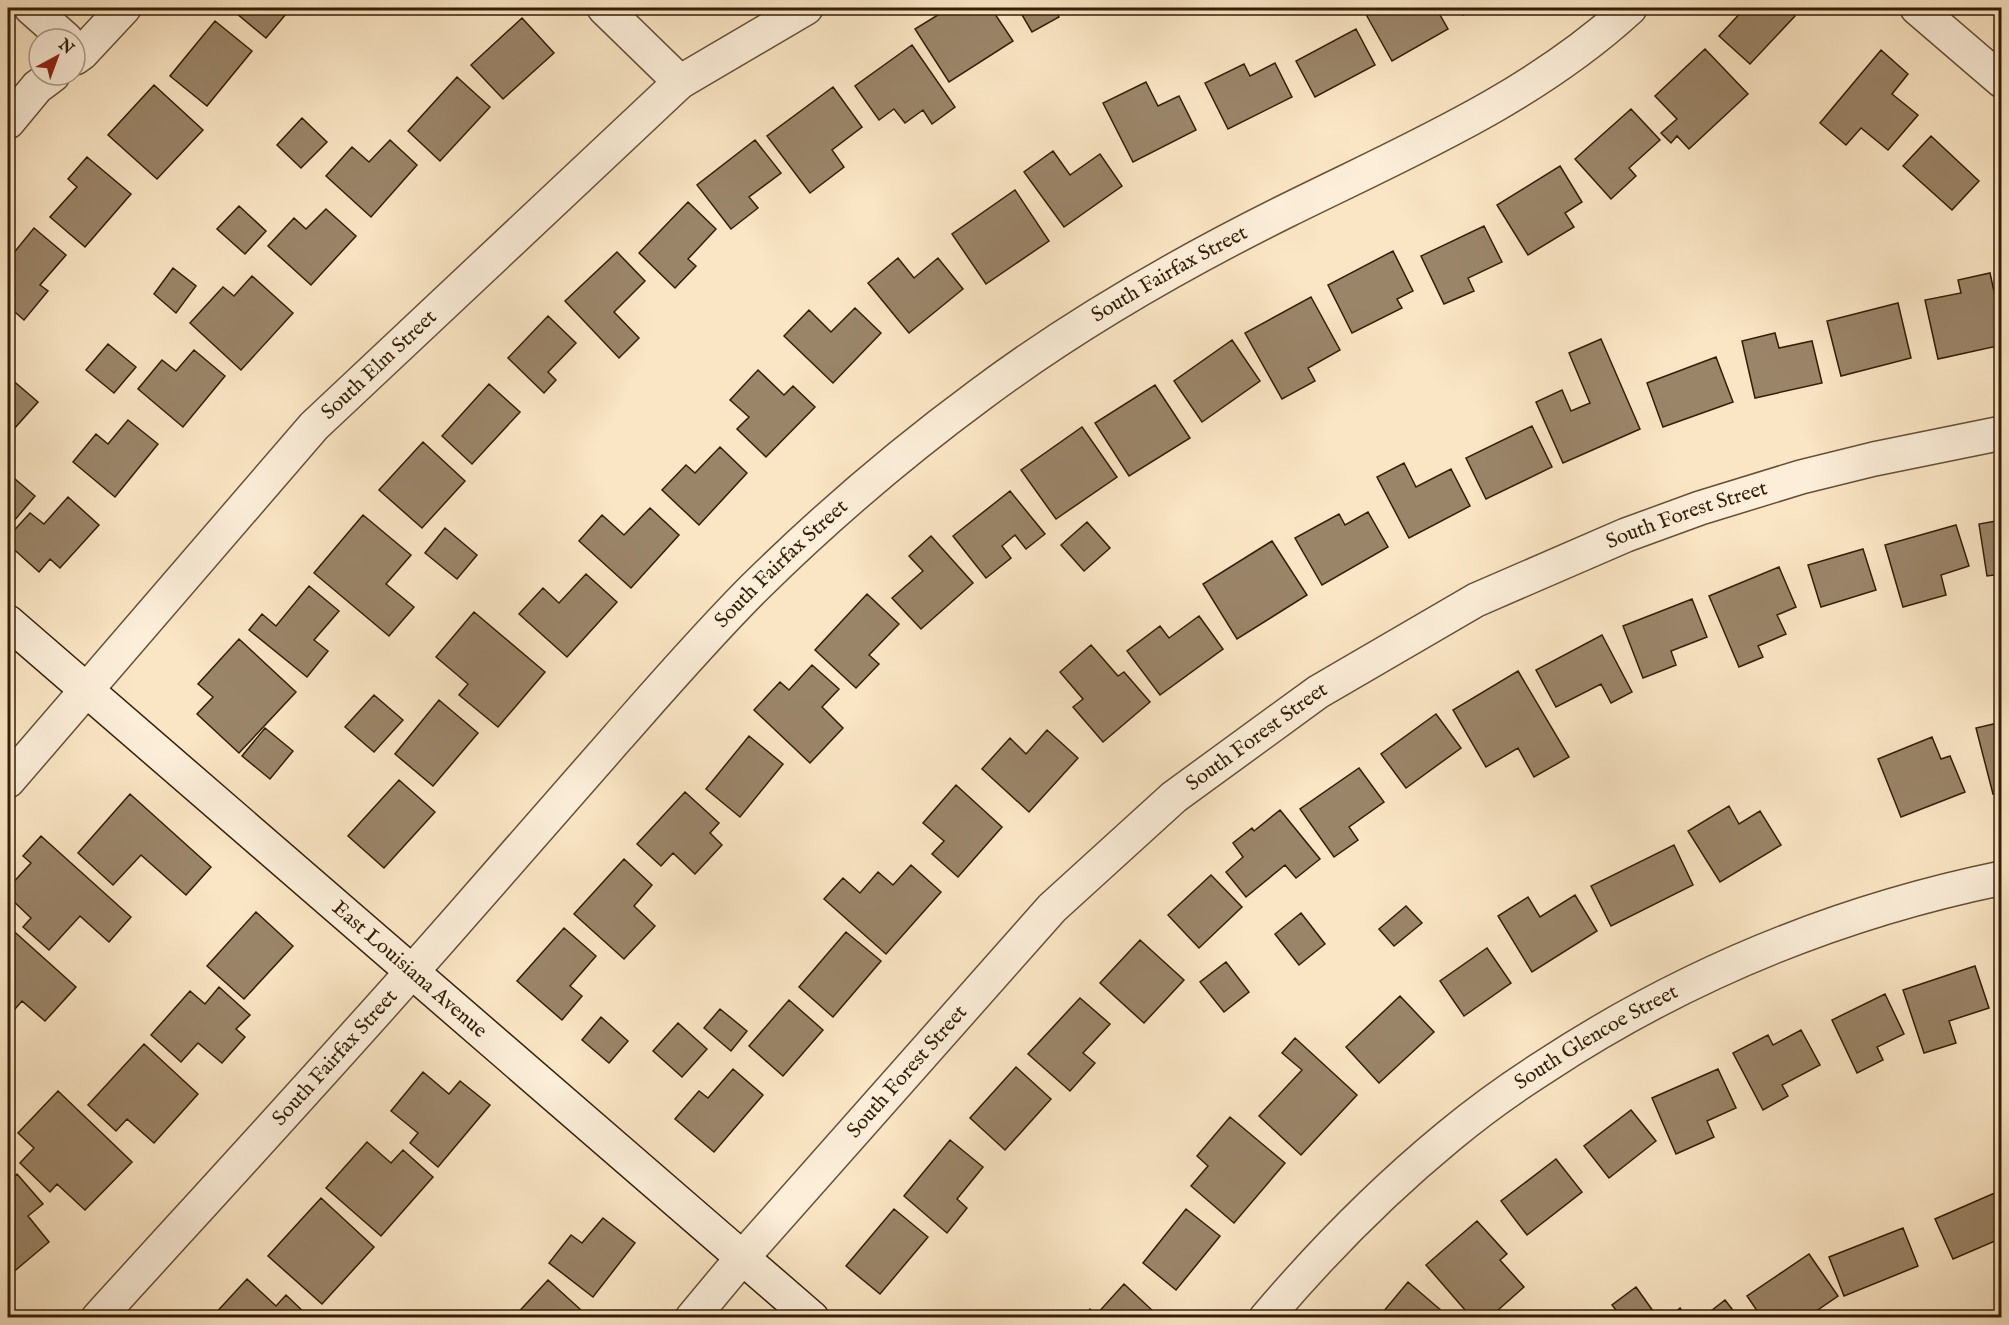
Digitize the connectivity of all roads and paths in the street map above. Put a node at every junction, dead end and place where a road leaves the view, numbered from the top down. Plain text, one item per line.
1 (31, 8) edge
2 (124, 8) edge
3 (604, 8) edge
4 (806, 8) edge
5 (1630, 8) edge
6 (1917, 8) edge
7 (51, 27) edge
8 (87, 39) edge
9 (2001, 81) edge
10 (680, 82) junction
11 (38, 87) edge
12 (8, 122) edge
13 (2001, 434) edge
14 (8, 622) edge
15 (85, 689) junction
16 (8, 781) edge
17 (2001, 878) edge
18 (413, 971) junction
19 (742, 1258) junction
20 (98, 1317) edge
21 (692, 1317) edge
22 (812, 1317) edge
23 (1266, 1317) edge

1 - 7 street
2 - 8 street
3 - 10 street
4 - 10 street, South Elm Street
5 - 18 street, South Fairfax Street
6 - 9 street
10 - 15 street, South Elm Street
11 - 12 street
13 - 19 street, South Forest Street
14 - 15 street, East Louisiana Avenue
15 - 16 street, South Elm Street
15 - 18 street, East Louisiana Avenue
17 - 23 street, South Glencoe Street
18 - 19 street, East Louisiana Avenue
18 - 20 street, South Fairfax Street
19 - 21 street, South Forest Street
19 - 22 street, East Louisiana Avenue

